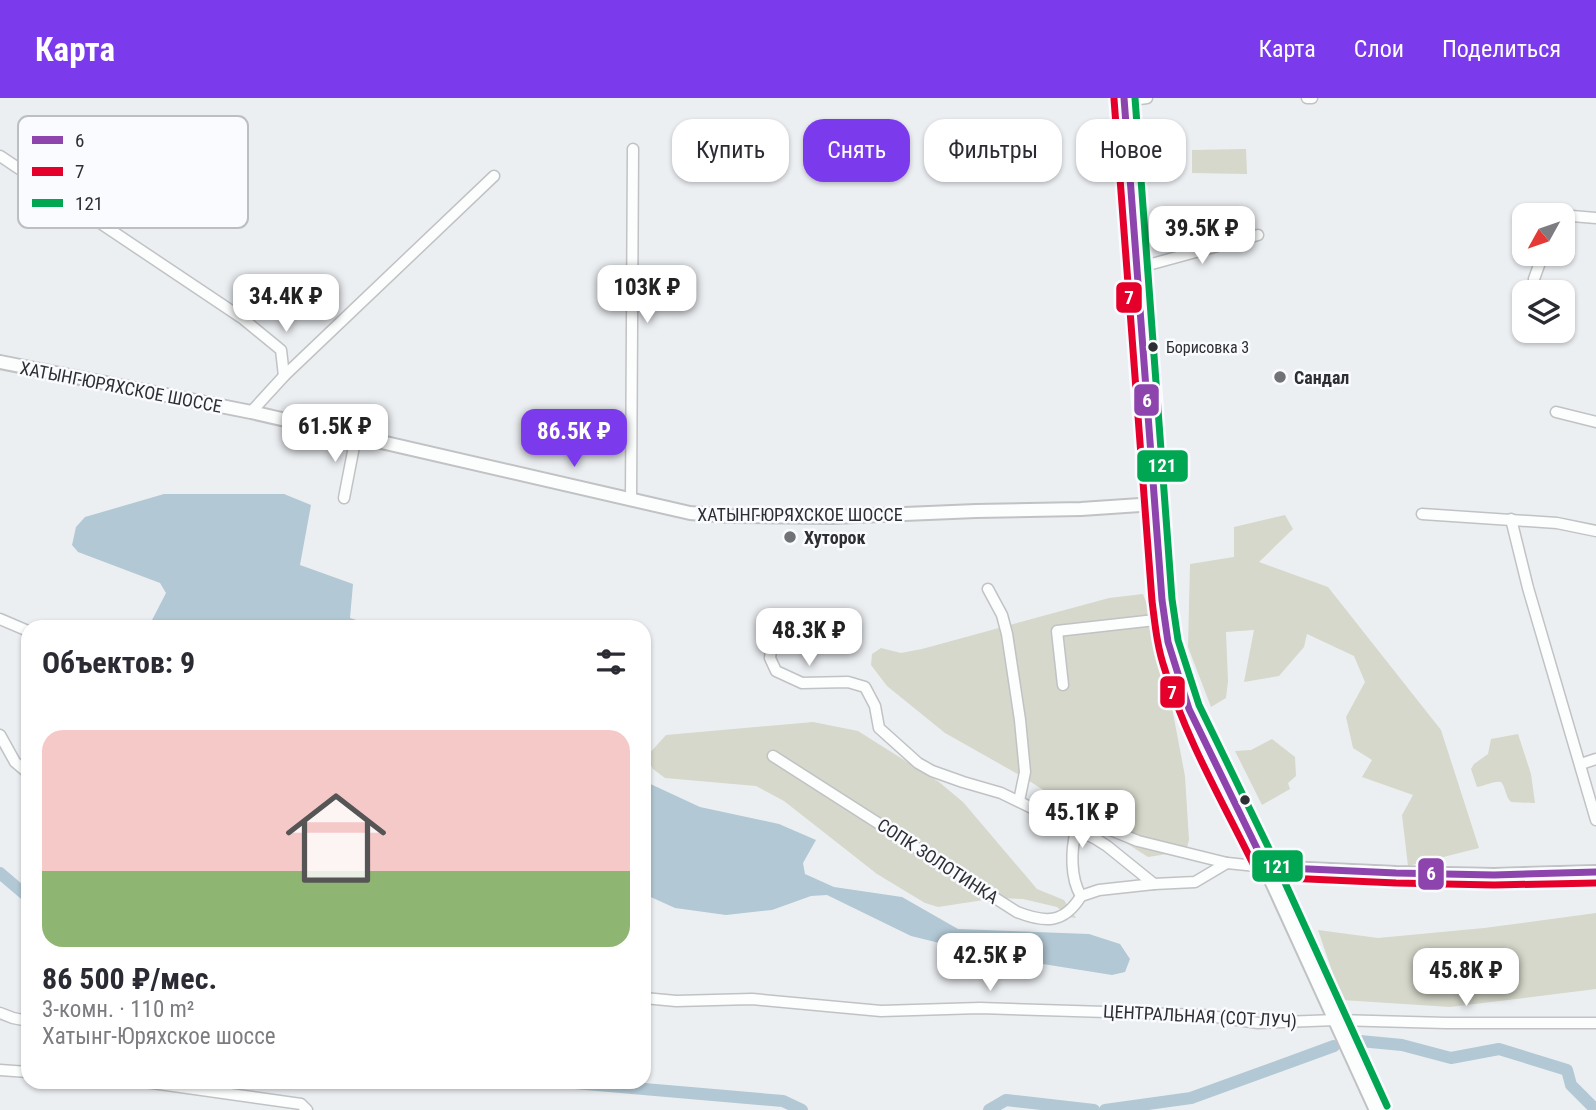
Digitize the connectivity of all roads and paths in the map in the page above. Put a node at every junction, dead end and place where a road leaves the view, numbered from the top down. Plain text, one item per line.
1 (1147, 98) edge
2 (1124, 99) edge
3 (633, 149) dead end
4 (0, 156) edge
5 (18, 168) edge
6 (494, 176) dead end
7 (1575, 216) edge
8 (1596, 218) edge
9 (108, 228) edge
10 (1258, 235) dead end
11 (1539, 266) edge
12 (1137, 268) junction
13 (1534, 279) dead end
14 (0, 362) edge
15 (284, 376) junction
16 (251, 412) junction
17 (1556, 412) dead end
18 (1596, 422) edge
19 (356, 436) junction
20 (344, 498) dead end
21 (631, 500) junction
22 (1155, 504) junction
23 (1422, 514) dead end
24 (1511, 519) junction
25 (1596, 531) edge
26 (988, 589) dead end
27 (0, 619) edge
28 (1164, 619) junction
29 (21, 628) edge
30 (772, 642) dead end
31 (1063, 685) dead end
32 (0, 735) edge
33 (773, 755) dead end
34 (1596, 759) edge
35 (1581, 764) junction
36 (21, 767) edge
37 (1019, 801) junction
38 (1086, 820) dead end
39 (1596, 820) edge
40 (1076, 831) junction
41 (1227, 863) junction
42 (1266, 867) junction
43 (1596, 873) edge
44 (1154, 884) junction
45 (1081, 896) junction
46 (651, 999) edge
47 (0, 1013) edge
48 (21, 1020) edge
49 (1336, 1020) junction
50 (1596, 1023) edge
51 (0, 1070) edge
52 (21, 1072) edge
53 (195, 1089) edge
54 (307, 1110) edge
55 (1377, 1110) edge

1 - 2 street
2 - 12 main road
3 - 21 street
4 - 5 street
6 - 15 street
7 - 8 street
9 - 15 street
10 - 12 street
11 - 13 street
12 - 22 main road
14 - 16 main road, ХАТЫНГ-ЮРЯХСКОЕ ШОССЕ
15 - 16 street
16 - 19 main road, ХАТЫНГ-ЮРЯХСКОЕ ШОССЕ
17 - 18 street
19 - 20 street
19 - 21 main road, ХАТЫНГ-ЮРЯХСКОЕ ШОССЕ
21 - 22 main road, ХАТЫНГ-ЮРЯХСКОЕ ШОССЕ
22 - 28 main road
23 - 24 street
24 - 25 street
24 - 35 street
26 - 37 street
27 - 29 street
28 - 31 street
28 - 42 main road
30 - 37 street
32 - 36 street
33 - 45 street, СОПК ЗОЛОТИНКА
34 - 35 street
35 - 39 street
37 - 40 street
38 - 41 street
40 - 44 street
40 - 45 street
41 - 42 street
41 - 44 street, СОПК ЗОЛОТИНКА
42 - 43 main road
42 - 49 highway
44 - 45 street, СОПК ЗОЛОТИНКА
46 - 49 street, ЦЕНТРАЛЬНАЯ (СОТ ЛУЧ)
47 - 48 street
49 - 50 street, ЦЕНТРАЛЬНАЯ (СОТ ЛУЧ)
49 - 55 highway
51 - 52 street
53 - 54 street

